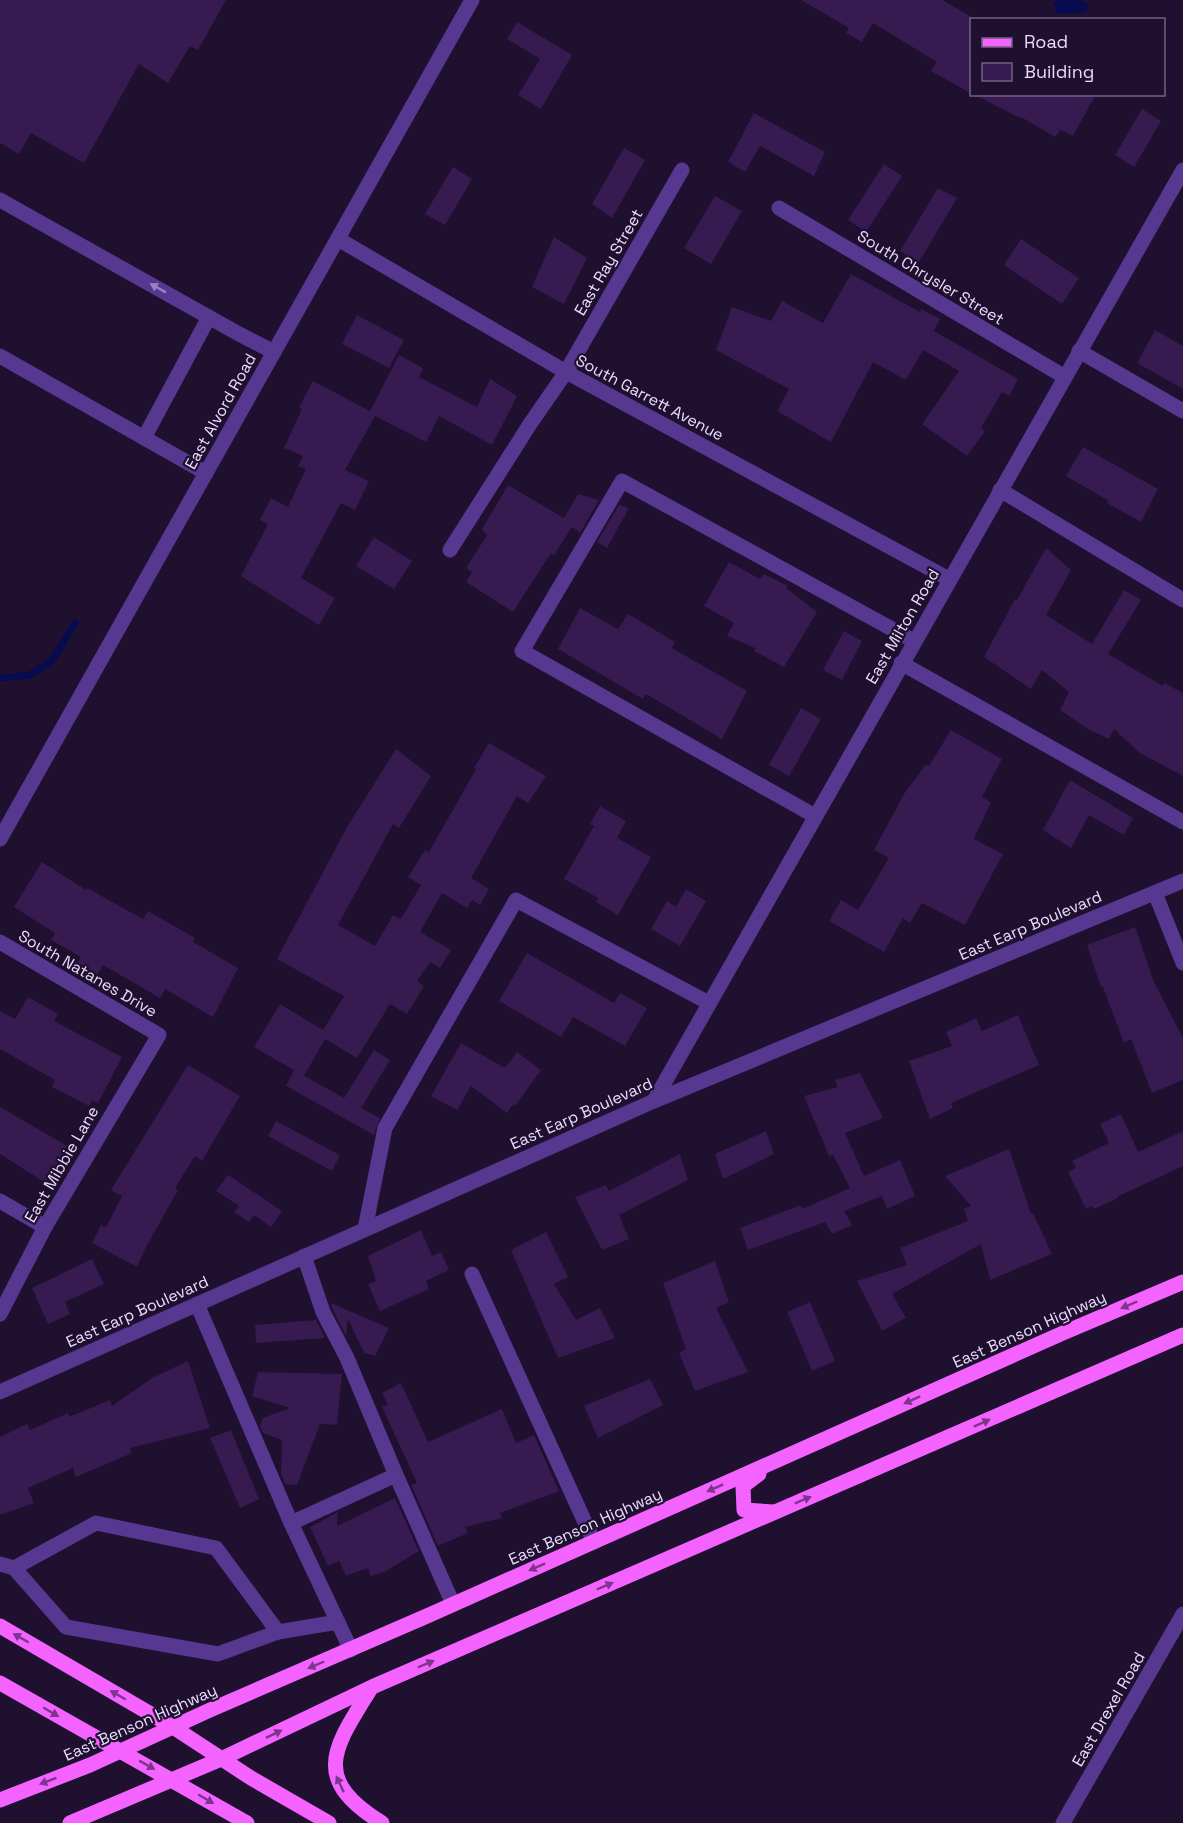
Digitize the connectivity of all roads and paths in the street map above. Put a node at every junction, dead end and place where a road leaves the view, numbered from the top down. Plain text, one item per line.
1 (472, 0) edge
2 (682, 170) dead end
3 (1183, 170) edge
4 (0, 200) edge
5 (779, 208) dead end
6 (338, 239) junction
7 (209, 317) junction
8 (1079, 351) junction
9 (274, 352) junction
10 (0, 356) edge
11 (566, 372) junction
12 (1065, 376) junction
13 (1183, 411) edge
14 (144, 438) junction
15 (206, 473) junction
16 (1000, 490) junction
17 (450, 550) dead end
18 (949, 579) junction
19 (1183, 600) edge
20 (914, 641) junction
21 (901, 663) junction
22 (815, 816) junction
23 (1183, 822) edge
24 (0, 839) edge
25 (1183, 881) edge
26 (1155, 893) junction
27 (0, 942) edge
28 (1183, 963) edge
29 (709, 1003) junction
30 (159, 1035) joint
31 (654, 1101) junction
32 (0, 1201) edge
33 (45, 1227) junction
34 (365, 1229) junction
35 (304, 1256) junction
36 (472, 1274) dead end
37 (1183, 1282) edge
38 (197, 1304) junction
39 (0, 1314) edge
40 (1183, 1335) edge
41 (0, 1392) edge
42 (775, 1461) junction
43 (396, 1475) junction
44 (776, 1512) junction
45 (291, 1523) junction
46 (594, 1542) junction
47 (7, 1566) edge
48 (453, 1604) junction
49 (1183, 1614) edge
50 (338, 1622) junction
51 (0, 1626) edge
52 (278, 1632) junction
53 (351, 1650) junction
54 (0, 1683) edge
55 (372, 1687) junction
56 (173, 1727) junction
57 (121, 1751) junction
58 (221, 1759) junction
59 (173, 1780) junction
60 (0, 1800) edge
61 (70, 1823) edge
62 (247, 1823) edge
63 (329, 1823) edge
64 (382, 1823) edge
65 (1064, 1823) edge

1 - 6 street, East Alvord Road
2 - 11 street, East Ray Street
3 - 8 street, East Milton Road
7 -> 4 street
5 - 12 street, South Chrysler Street
6 - 9 street, East Alvord Road
6 - 11 street, South Garrett Avenue
7 - 9 street
7 - 14 street
8 - 12 street, East Milton Road
8 - 13 street
9 - 15 street, East Alvord Road
10 - 14 street
11 - 17 street, East Ray Street
11 - 18 street, South Garrett Avenue
12 - 16 street, East Milton Road
14 - 15 street
15 - 24 street, East Alvord Road
16 - 18 street, East Milton Road
16 - 19 street
18 - 20 street, East Milton Road
20 - 21 street, East Milton Road
20 - 22 street
21 - 22 street, East Milton Road
21 - 23 street
22 - 29 street, East Milton Road
25 - 26 street, East Earp Boulevard
26 - 28 street
26 - 31 street, East Earp Boulevard
27 - 30 street, South Natanes Drive
29 - 31 street, East Milton Road
29 - 34 street
30 - 33 street, East Mibbie Lane
31 - 34 street, East Earp Boulevard
32 - 33 street
33 - 39 street, East Mibbie Lane
34 - 35 street, East Earp Boulevard
35 - 38 street, East Earp Boulevard
35 - 43 street
36 - 46 street
37 -> 42 main road, East Benson Highway
38 - 41 street, East Earp Boulevard
38 - 45 street
44 -> 40 main road
42 - 44 main road
42 -> 46 main road, East Benson Highway
43 - 45 street
43 - 48 street
55 -> 44 main road
45 - 50 street
46 -> 48 main road, East Benson Highway
47 - 52 street
47 - 52 street
48 - 53 main road, East Benson Highway
49 - 65 street, East Drexel Road
50 - 52 street
50 - 53 street
56 -> 51 main road
53 -> 56 main road, East Benson Highway
54 -> 57 main road
58 -> 55 main road
64 -> 55 main road
56 - 57 main road, East Benson Highway
56 - 58 main road
57 -> 59 main road
57 -> 60 main road, East Benson Highway
58 - 59 main road
58 - 63 main road
59 - 61 main road
59 -> 62 main road

